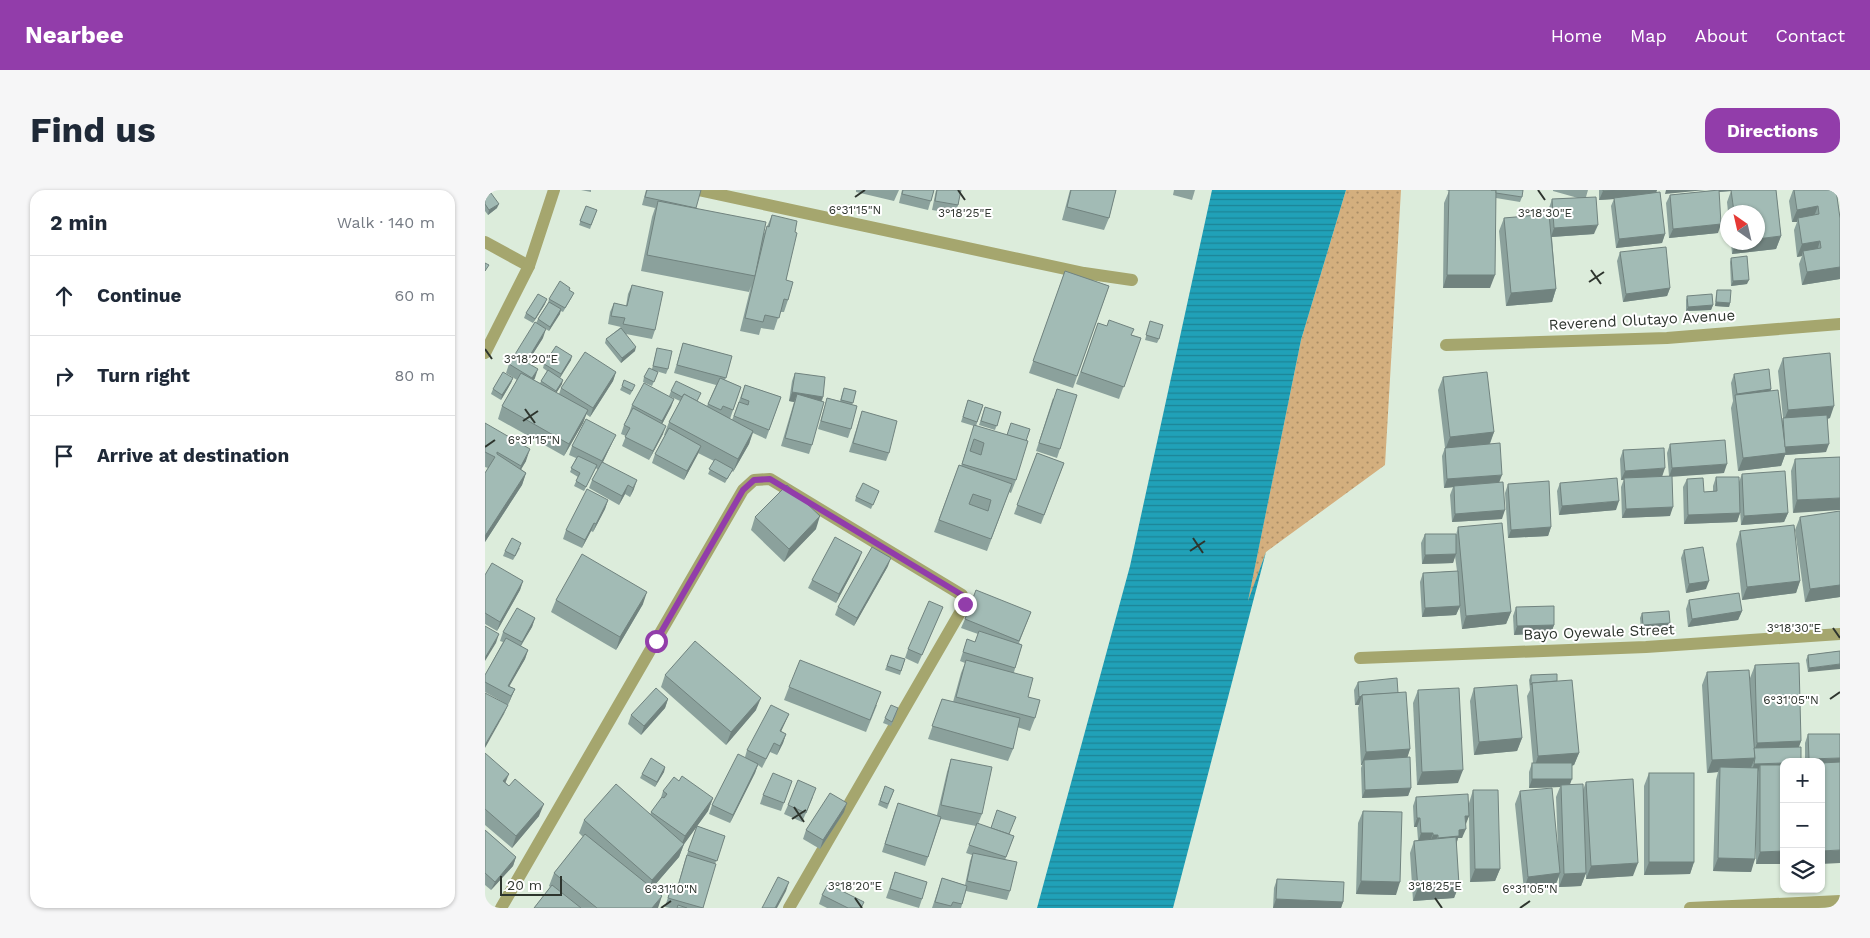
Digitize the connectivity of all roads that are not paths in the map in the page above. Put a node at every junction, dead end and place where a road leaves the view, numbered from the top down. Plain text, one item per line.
1 (554, 190) edge
2 (698, 190) edge
3 (485, 242) edge
4 (529, 266) junction
5 (1132, 280) dead end
6 (1840, 324) edge
7 (1446, 345) dead end
8 (485, 353) edge
9 (1840, 634) edge
10 (1360, 658) dead end
11 (1840, 901) edge
12 (501, 908) edge
13 (789, 908) edge
14 (1690, 908) edge

1 - 4 street
2 - 5 street
3 - 4 street
4 - 8 street
6 - 7 street, Reverend Olutayo Avenue
9 - 10 street, Bayo Oyewale Street
11 - 14 street
12 - 13 street

